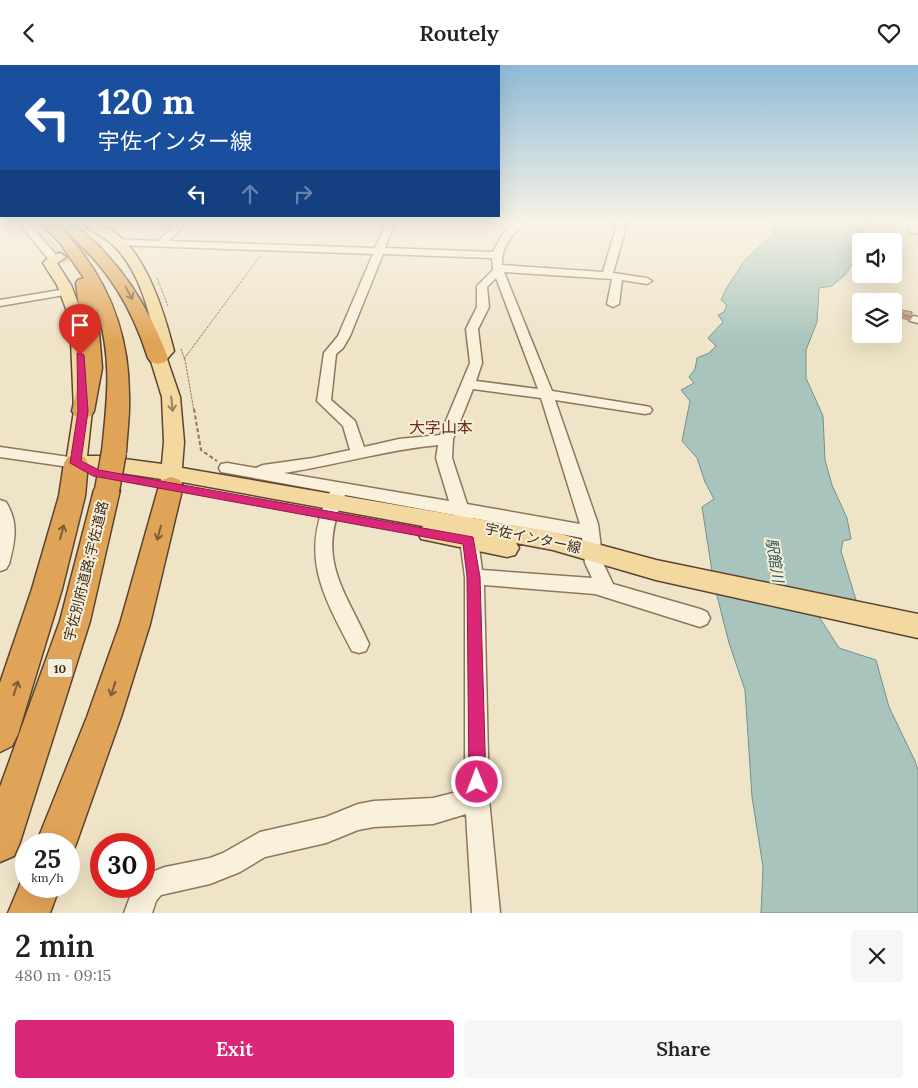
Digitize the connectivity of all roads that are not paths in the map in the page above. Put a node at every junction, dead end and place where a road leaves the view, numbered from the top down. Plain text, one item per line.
1 (52, 262) edge
2 (69, 262) edge
3 (74, 262) edge
4 (106, 262) edge
5 (131, 262) edge
6 (375, 262) edge
7 (468, 262) edge
8 (498, 262) edge
9 (615, 262) edge
10 (497, 265) junction
11 (612, 276) junction
12 (647, 281) dead end
13 (66, 292) junction
14 (0, 303) edge
15 (613, 304) dead end
16 (158, 358) junction
17 (468, 385) junction
18 (547, 395) junction
19 (645, 410) dead end
20 (83, 411) junction
21 (446, 439) junction
22 (0, 452) edge
23 (358, 453) junction
24 (76, 463) junction
25 (227, 468) dead end
26 (254, 473) junction
27 (172, 480) junction
28 (333, 501) junction
29 (0, 506) edge
30 (465, 525) junction
31 (592, 549) junction
32 (0, 564) edge
33 (474, 577) junction
34 (606, 588) junction
35 (700, 618) dead end
36 (918, 626) edge
37 (359, 644) dead end
38 (0, 734) edge
39 (477, 799) junction
40 (60, 833) edge
41 (0, 842) edge
42 (35, 898) edge
43 (29, 913) edge
44 (138, 913) edge
45 (486, 913) edge

1 - 13 main road
2 - 41 highway, 宇佐別府道路;宇佐道路 / 10, bridge
3 - 20 highway
4 -> 16 highway
5 - 16 main road
6 - 23 street
7 - 10 street
8 - 10 street
9 - 11 street
10 - 11 street
10 - 17 street
10 - 18 street
11 - 12 street
11 - 15 street
13 - 14 street
13 - 20 main road
16 -> 27 main road
17 - 18 street
17 - 21 street
18 - 19 street
18 - 31 street
20 - 24 main road
21 - 23 street
21 - 30 street
22 - 24 street
23 - 26 street
24 - 27 main road, 宇佐インター線
38 -> 24 highway
25 - 26 street
26 - 28 street
27 - 28 main road, 宇佐インター線
27 -> 40 highway
28 - 30 main road, 宇佐インター線
28 - 30 street
28 - 37 street
29 - 32 street
30 - 31 main road, 宇佐インター線
30 - 31 street
30 - 33 street
31 - 34 street
31 - 36 main road, 宇佐インター線
33 - 34 street
33 - 39 street
34 - 35 street
39 - 44 street
39 - 45 street
42 - 43 highway

